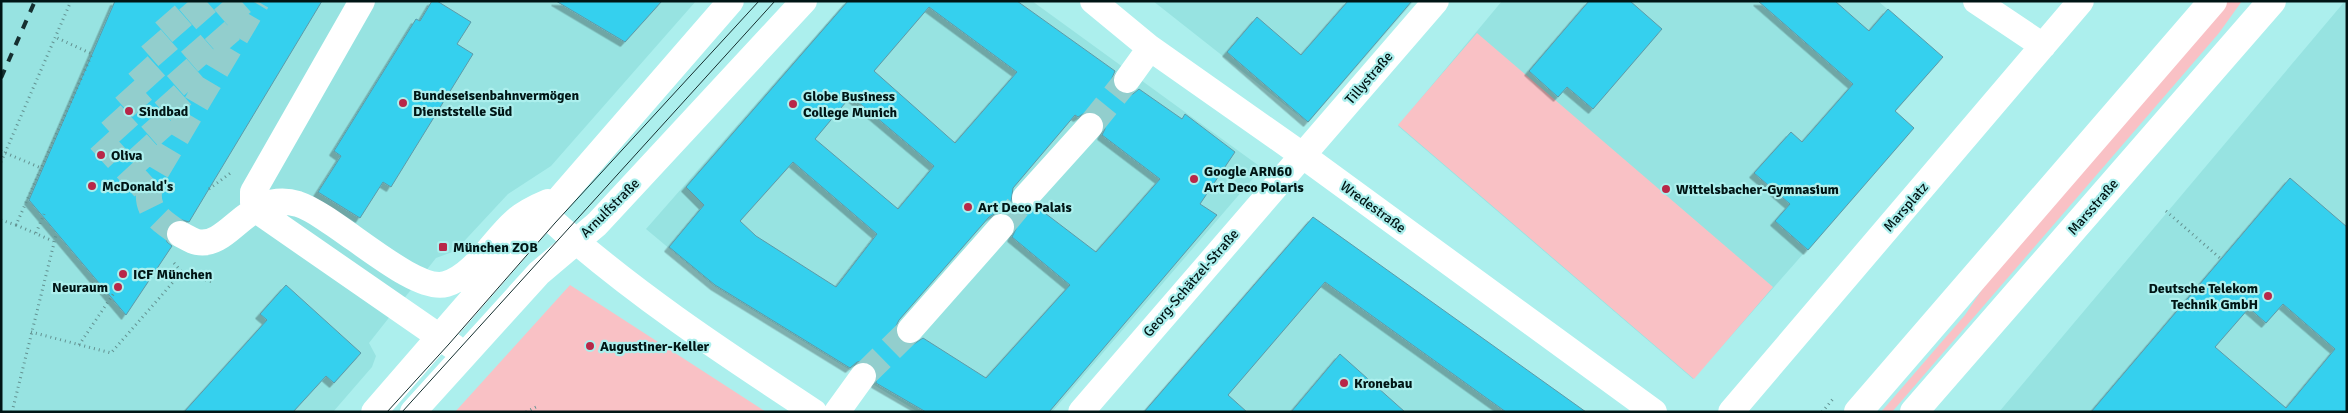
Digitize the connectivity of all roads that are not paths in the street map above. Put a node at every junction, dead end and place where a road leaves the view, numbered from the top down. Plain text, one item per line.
1 (362, 1) edge
2 (731, 1) edge
3 (804, 1) edge
4 (1093, 1) edge
5 (1436, 1) edge
6 (1976, 1) edge
7 (2081, 1) edge
8 (2213, 1) edge
9 (2272, 1) edge
10 (2043, 46) junction
11 (1150, 48) junction
12 (1127, 80) tunnel mouth
13 (1090, 126) tunnel mouth
14 (1302, 155) junction
15 (574, 181) junction
16 (1026, 198) tunnel mouth
17 (261, 213) junction
18 (545, 214) junction
19 (1001, 227) tunnel mouth
20 (180, 234) tunnel mouth
21 (575, 241) junction
22 (910, 330) tunnel mouth
23 (441, 338) junction
24 (465, 355) junction
25 (863, 376) tunnel mouth
26 (374, 412) edge
27 (413, 412) edge
28 (814, 412) edge
29 (837, 412) edge
30 (1081, 412) edge
31 (1654, 412) edge
32 (1730, 412) edge
33 (1858, 412) edge
34 (1914, 412) edge

1 - 17 street
2 - 15 street
3 - 21 street, Arnulfstraße
4 - 11 street, Wredestraße
5 - 14 street, Tillystraße
6 - 10 street
7 - 10 street, Marsplatz
8 - 33 main road
9 - 34 main road, Marsstraße
10 - 32 street, Marsplatz
11 - 12 street
11 - 14 street, Wredestraße
13 - 16 street
14 - 30 street, Georg-Schätzel-Straße
14 - 31 street, Wredestraße
15 - 17 street
15 - 18 street
17 - 20 street
17 - 23 street
18 - 21 street
18 - 23 street
19 - 22 street
21 - 24 street, Arnulfstraße
21 - 28 street
23 - 24 street
23 - 26 street
24 - 27 street, Arnulfstraße
25 - 29 street

